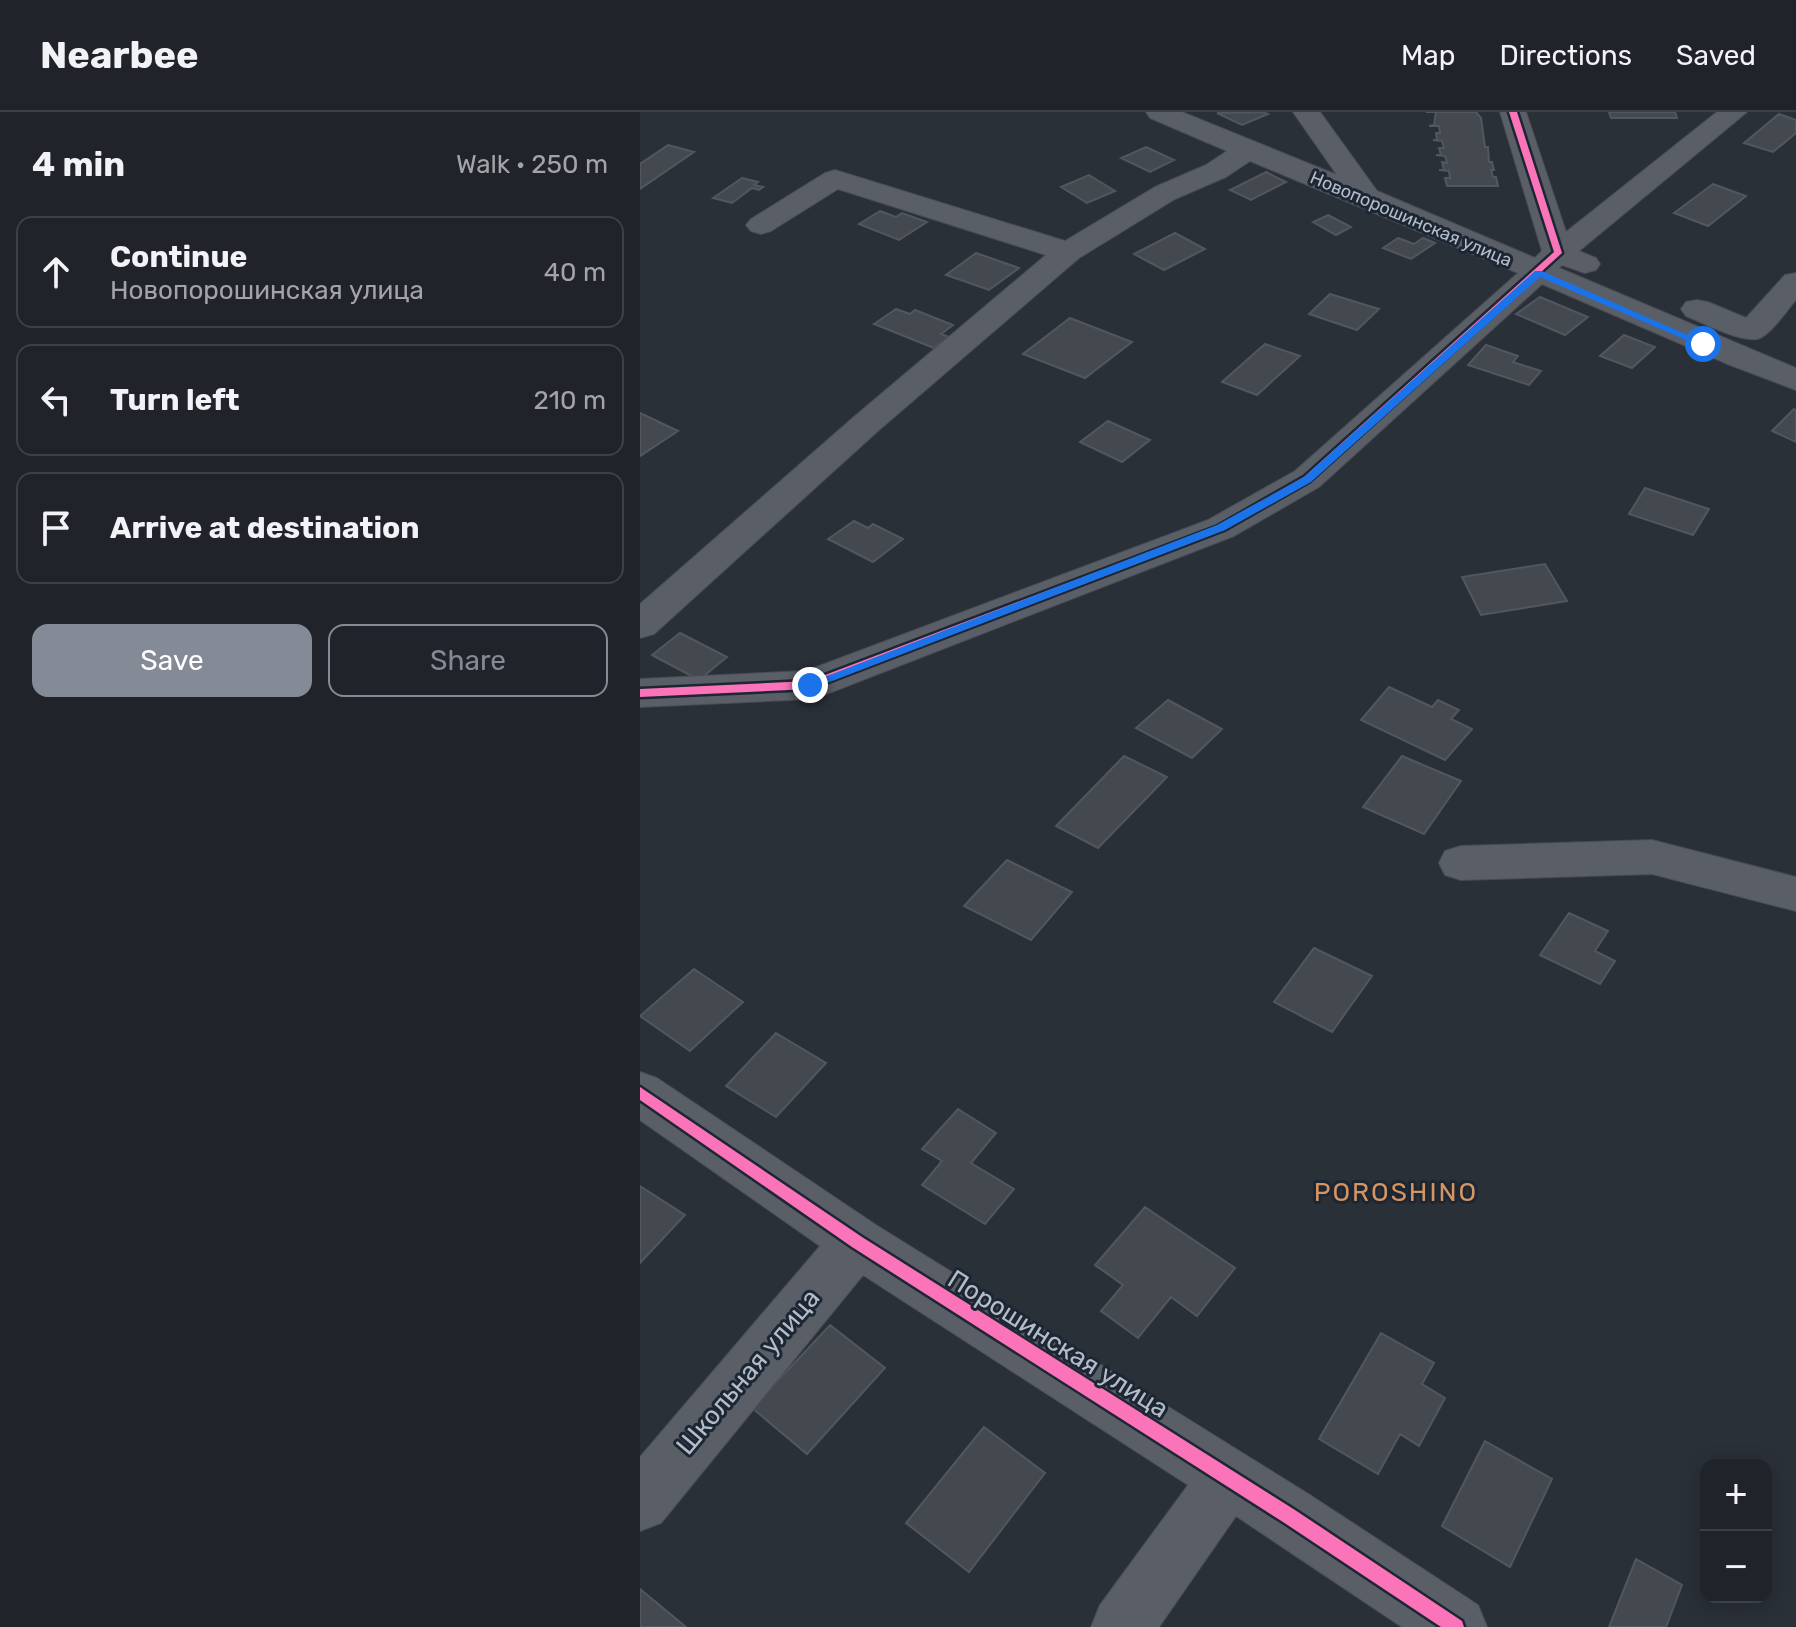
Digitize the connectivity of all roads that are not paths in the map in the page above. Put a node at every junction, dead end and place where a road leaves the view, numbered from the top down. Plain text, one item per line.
1 (1159, 112) edge
2 (1306, 112) edge
3 (1513, 112) edge
4 (1734, 112) edge
5 (1246, 151) junction
6 (1367, 197) junction
7 (761, 225) dead end
8 (1068, 252) junction
9 (1548, 263) junction
10 (1796, 282) edge
11 (1796, 380) edge
12 (640, 625) edge
13 (640, 693) edge
14 (1461, 863) dead end
15 (1796, 894) edge
16 (640, 1093) edge
17 (857, 1242) junction
18 (1228, 1478) junction
19 (640, 1502) edge
20 (1122, 1627) edge
21 (1456, 1627) edge

1 - 5 street, Новопорошинская улица
2 - 6 street
3 - 9 street
4 - 9 street
5 - 6 street, Новопорошинская улица
5 - 8 street
6 - 9 street, Новопорошинская улица
7 - 8 street
8 - 12 street
9 - 10 street
9 - 11 street, Новопорошинская улица
9 - 13 street
14 - 15 street
16 - 17 street, Порошинская улица
17 - 18 street, Порошинская улица
17 - 19 street, Школьная улица
18 - 20 street
18 - 21 street, Порошинская улица

